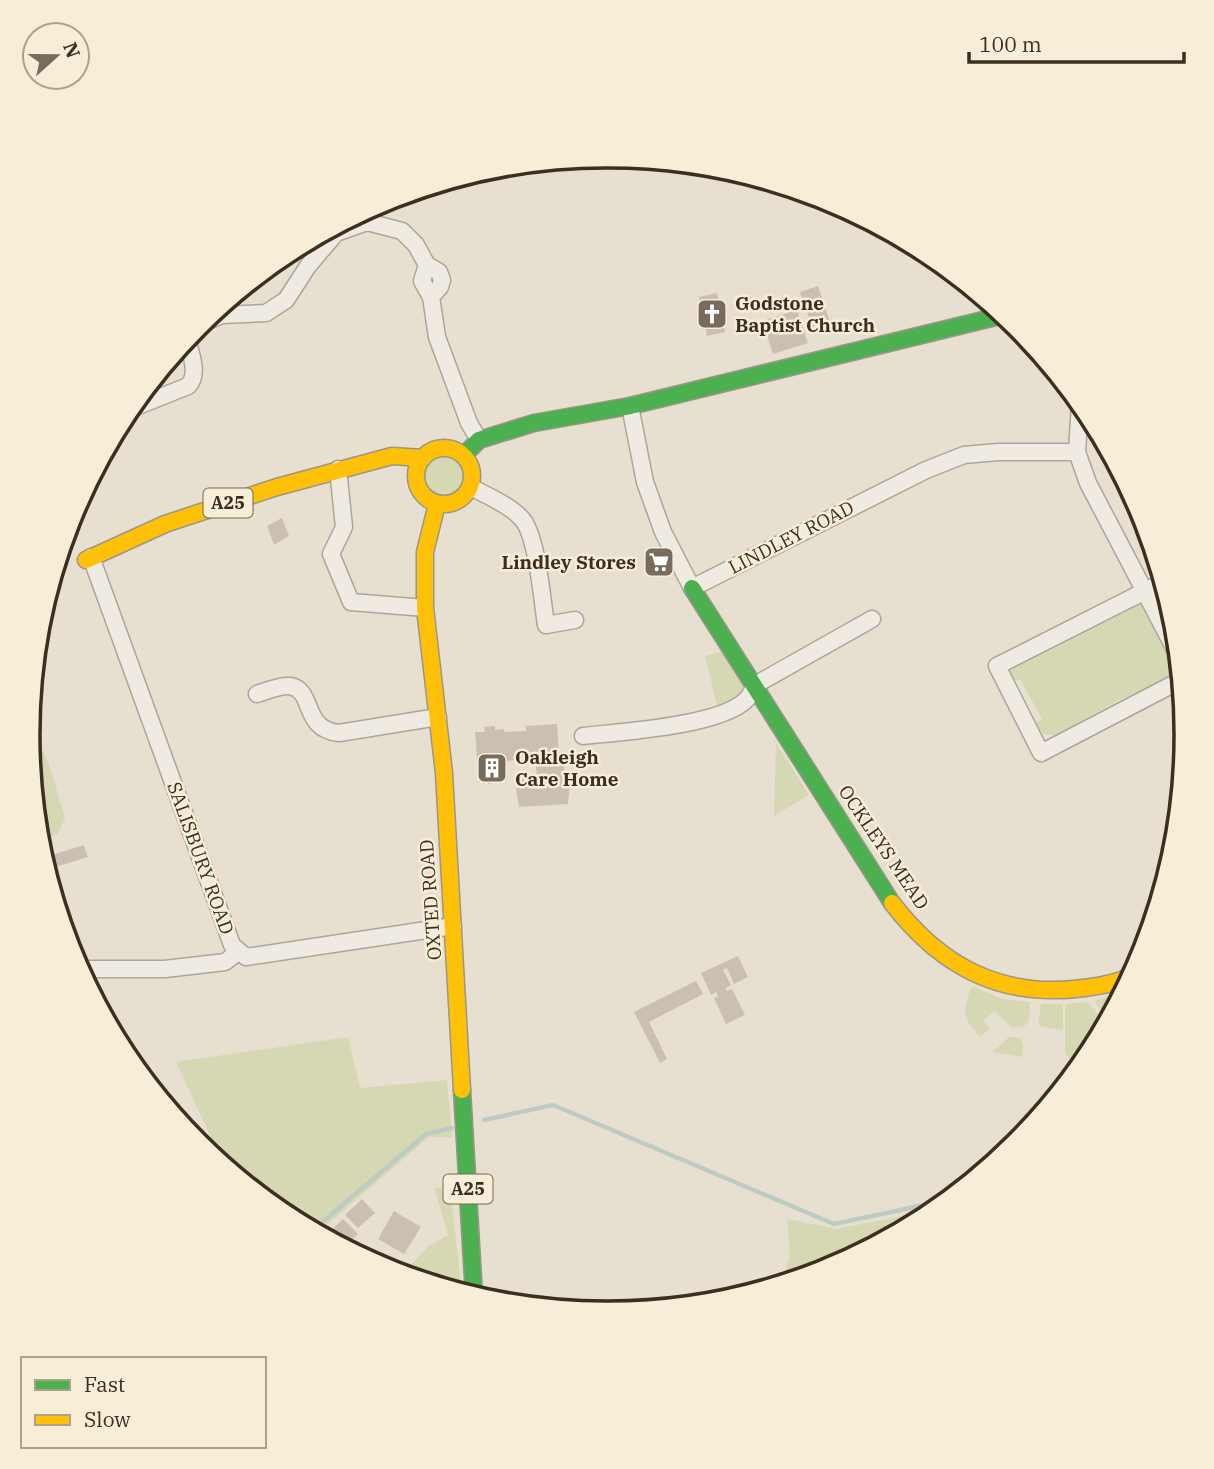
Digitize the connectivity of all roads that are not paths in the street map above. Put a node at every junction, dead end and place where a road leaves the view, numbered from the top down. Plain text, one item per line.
1 (373, 219) edge
2 (329, 241) edge
3 (226, 315) edge
4 (991, 318) edge
5 (190, 351) edge
6 (148, 402) edge
7 (630, 406) junction
8 (1079, 421) edge
9 (478, 440) junction
10 (1077, 452) junction
11 (464, 456) junction
12 (423, 458) junction
13 (376, 461) junction
14 (338, 470) junction
15 (416, 481) junction
16 (471, 487) junction
17 (437, 504) junction
18 (89, 558) joint
19 (1154, 586) edge
20 (692, 587) junction
21 (1144, 591) junction
22 (425, 608) junction
23 (872, 619) dead end
24 (575, 620) dead end
25 (1164, 628) edge
26 (755, 685) junction
27 (1172, 685) edge
28 (257, 694) dead end
29 (439, 717) junction
30 (583, 736) dead end
31 (453, 926) junction
32 (238, 952) junction
33 (91, 969) edge
34 (1118, 979) edge
35 (473, 1285) edge

1 - 9 street
2 - 3 street
4 - 7 main road
5 - 6 street
7 - 9 main road
7 - 20 street
8 - 10 street
9 - 11 main road
10 - 20 street, LINDLEY ROAD
10 - 21 street
11 - 12 main road
11 - 16 main road
12 - 13 main road, A25
12 - 15 main road
13 - 14 main road, A25
13 - 15 main road
14 - 18 main road, A25
14 - 22 street
15 - 17 main road
16 - 17 main road
16 - 24 street
17 - 22 main road, OXTED ROAD / A25
18 - 32 street, SALISBURY ROAD
19 - 21 street
20 - 26 main road, OCKLEYS MEAD
21 - 25 street
21 - 27 street
22 - 29 main road, OXTED ROAD / A25
23 - 26 street
26 - 30 street
26 - 34 main road, OCKLEYS MEAD
28 - 29 street
29 - 31 main road, OXTED ROAD / A25
31 - 32 street, SALISBURY ROAD
31 - 35 main road, OXTED ROAD / A25
32 - 33 street

